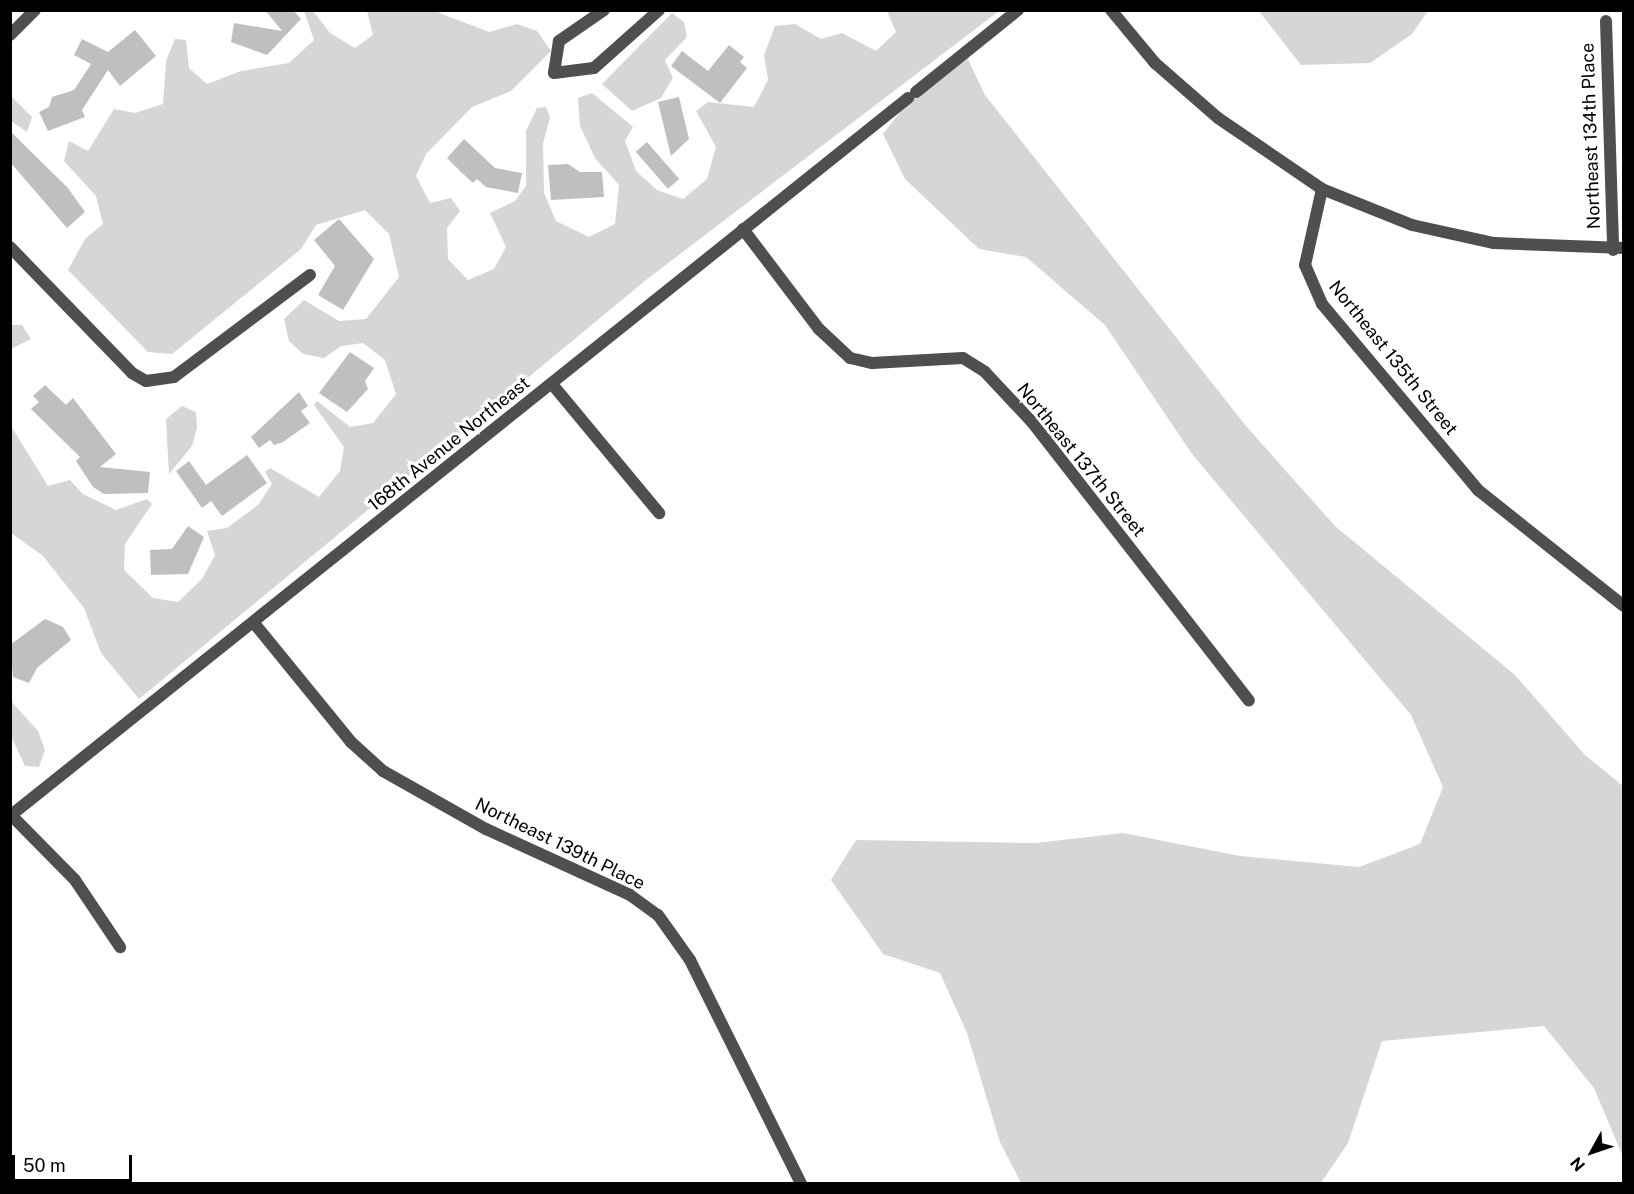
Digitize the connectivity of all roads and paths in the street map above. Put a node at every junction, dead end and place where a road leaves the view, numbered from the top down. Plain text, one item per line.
1 (35, 10) edge
2 (604, 10) edge
3 (659, 10) edge
4 (1018, 10) edge
5 (1111, 10) edge
6 (1606, 21) dead end
7 (10, 35) edge
8 (1322, 189) junction
9 (743, 229) junction
10 (10, 247) edge
11 (1618, 249) edge
12 (310, 275) dead end
13 (552, 384) junction
14 (659, 513) dead end
15 (1623, 606) edge
16 (254, 623) junction
17 (1249, 701) dead end
18 (11, 816) edge
19 (120, 947) dead end
20 (801, 1184) edge

1 - 7 street
2 - 3 street
4 - 9 street, 168th Avenue Northeast
5 - 8 street
6 - 11 street, Northeast 134th Place
8 - 11 street
8 - 15 street, Northeast 135th Street
9 - 13 street, 168th Avenue Northeast
9 - 17 street, Northeast 137th Street
10 - 12 street
13 - 14 street
13 - 16 street, 168th Avenue Northeast
16 - 18 street, 168th Avenue Northeast
16 - 20 street, Northeast 139th Place
18 - 19 street

